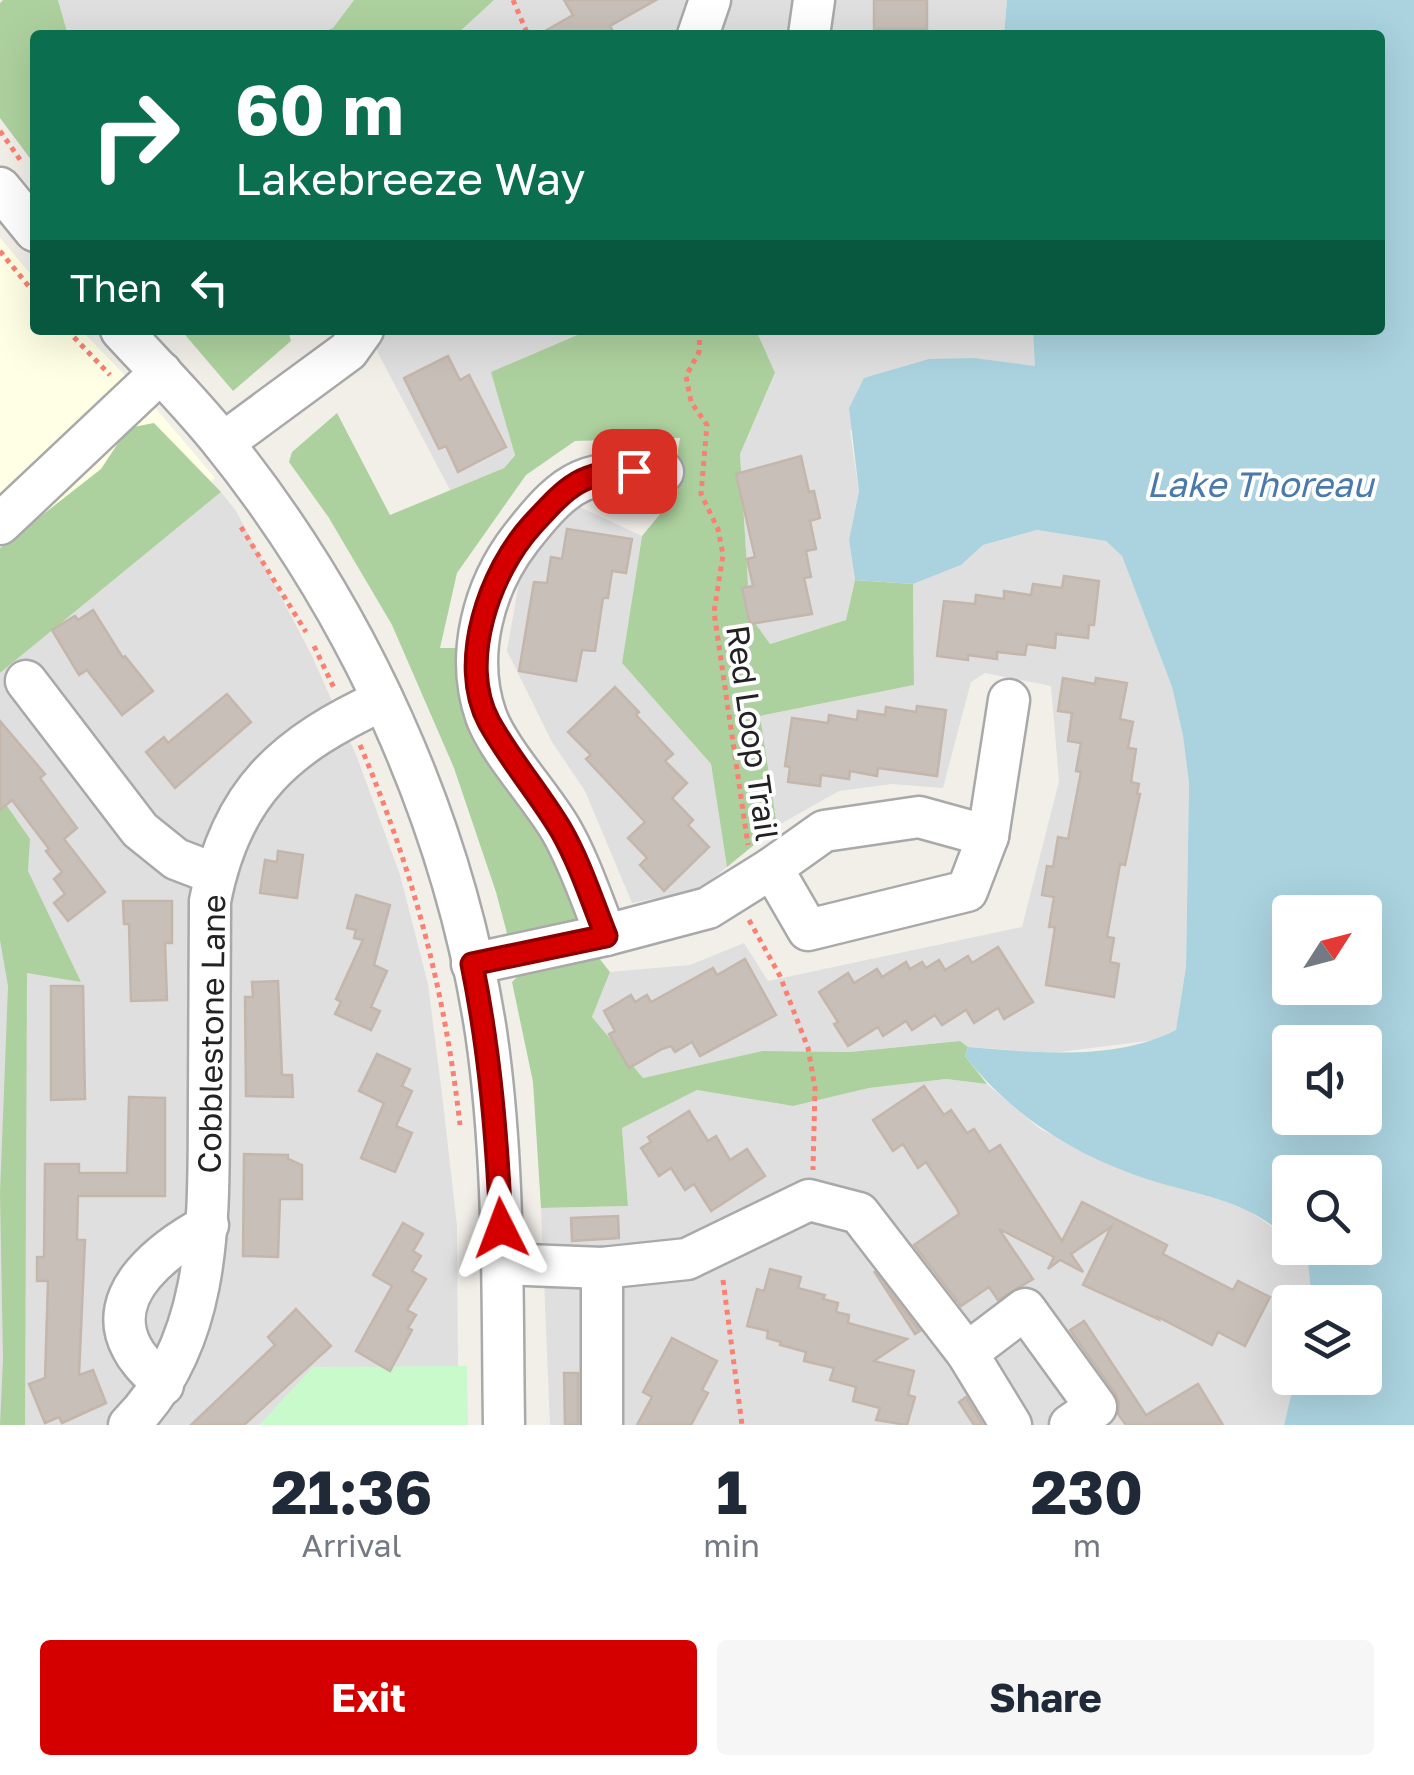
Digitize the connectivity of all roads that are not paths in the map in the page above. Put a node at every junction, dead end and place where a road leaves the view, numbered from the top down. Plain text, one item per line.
1 (814, 0) edge
2 (811, 30) edge
3 (12, 177) edge
4 (30, 220) edge
5 (126, 335) edge
6 (359, 335) edge
7 (161, 372) junction
8 (222, 443) junction
9 (663, 472) dead end
10 (0, 524) edge
11 (26, 680) dead end
12 (1009, 700) dead end
13 (366, 708) junction
14 (988, 836) junction
15 (215, 874) junction
16 (758, 878) junction
17 (606, 936) junction
18 (472, 964) junction
19 (208, 1224) junction
20 (503, 1264) junction
21 (602, 1268) junction
22 (968, 1353) junction
23 (163, 1385) junction
24 (129, 1425) edge
25 (504, 1425) edge
26 (602, 1425) edge
27 (1011, 1425) edge
28 (1070, 1425) edge

1 - 2 street
3 - 4 street
5 - 7 street
6 - 8 street
7 - 8 street
7 - 10 street
8 - 13 street
9 - 17 street
11 - 15 street
12 - 14 street
13 - 15 street, Cobblestone Lane
13 - 18 street
14 - 16 street
14 - 16 street
15 - 19 street, Cobblestone Lane
16 - 17 street
17 - 18 street
18 - 20 street
19 - 23 street, Cobblestone Lane
19 - 23 street
20 - 21 street
20 - 25 street
21 - 22 street
21 - 26 street
22 - 27 street
22 - 28 street
23 - 24 street, Cobblestone Lane

